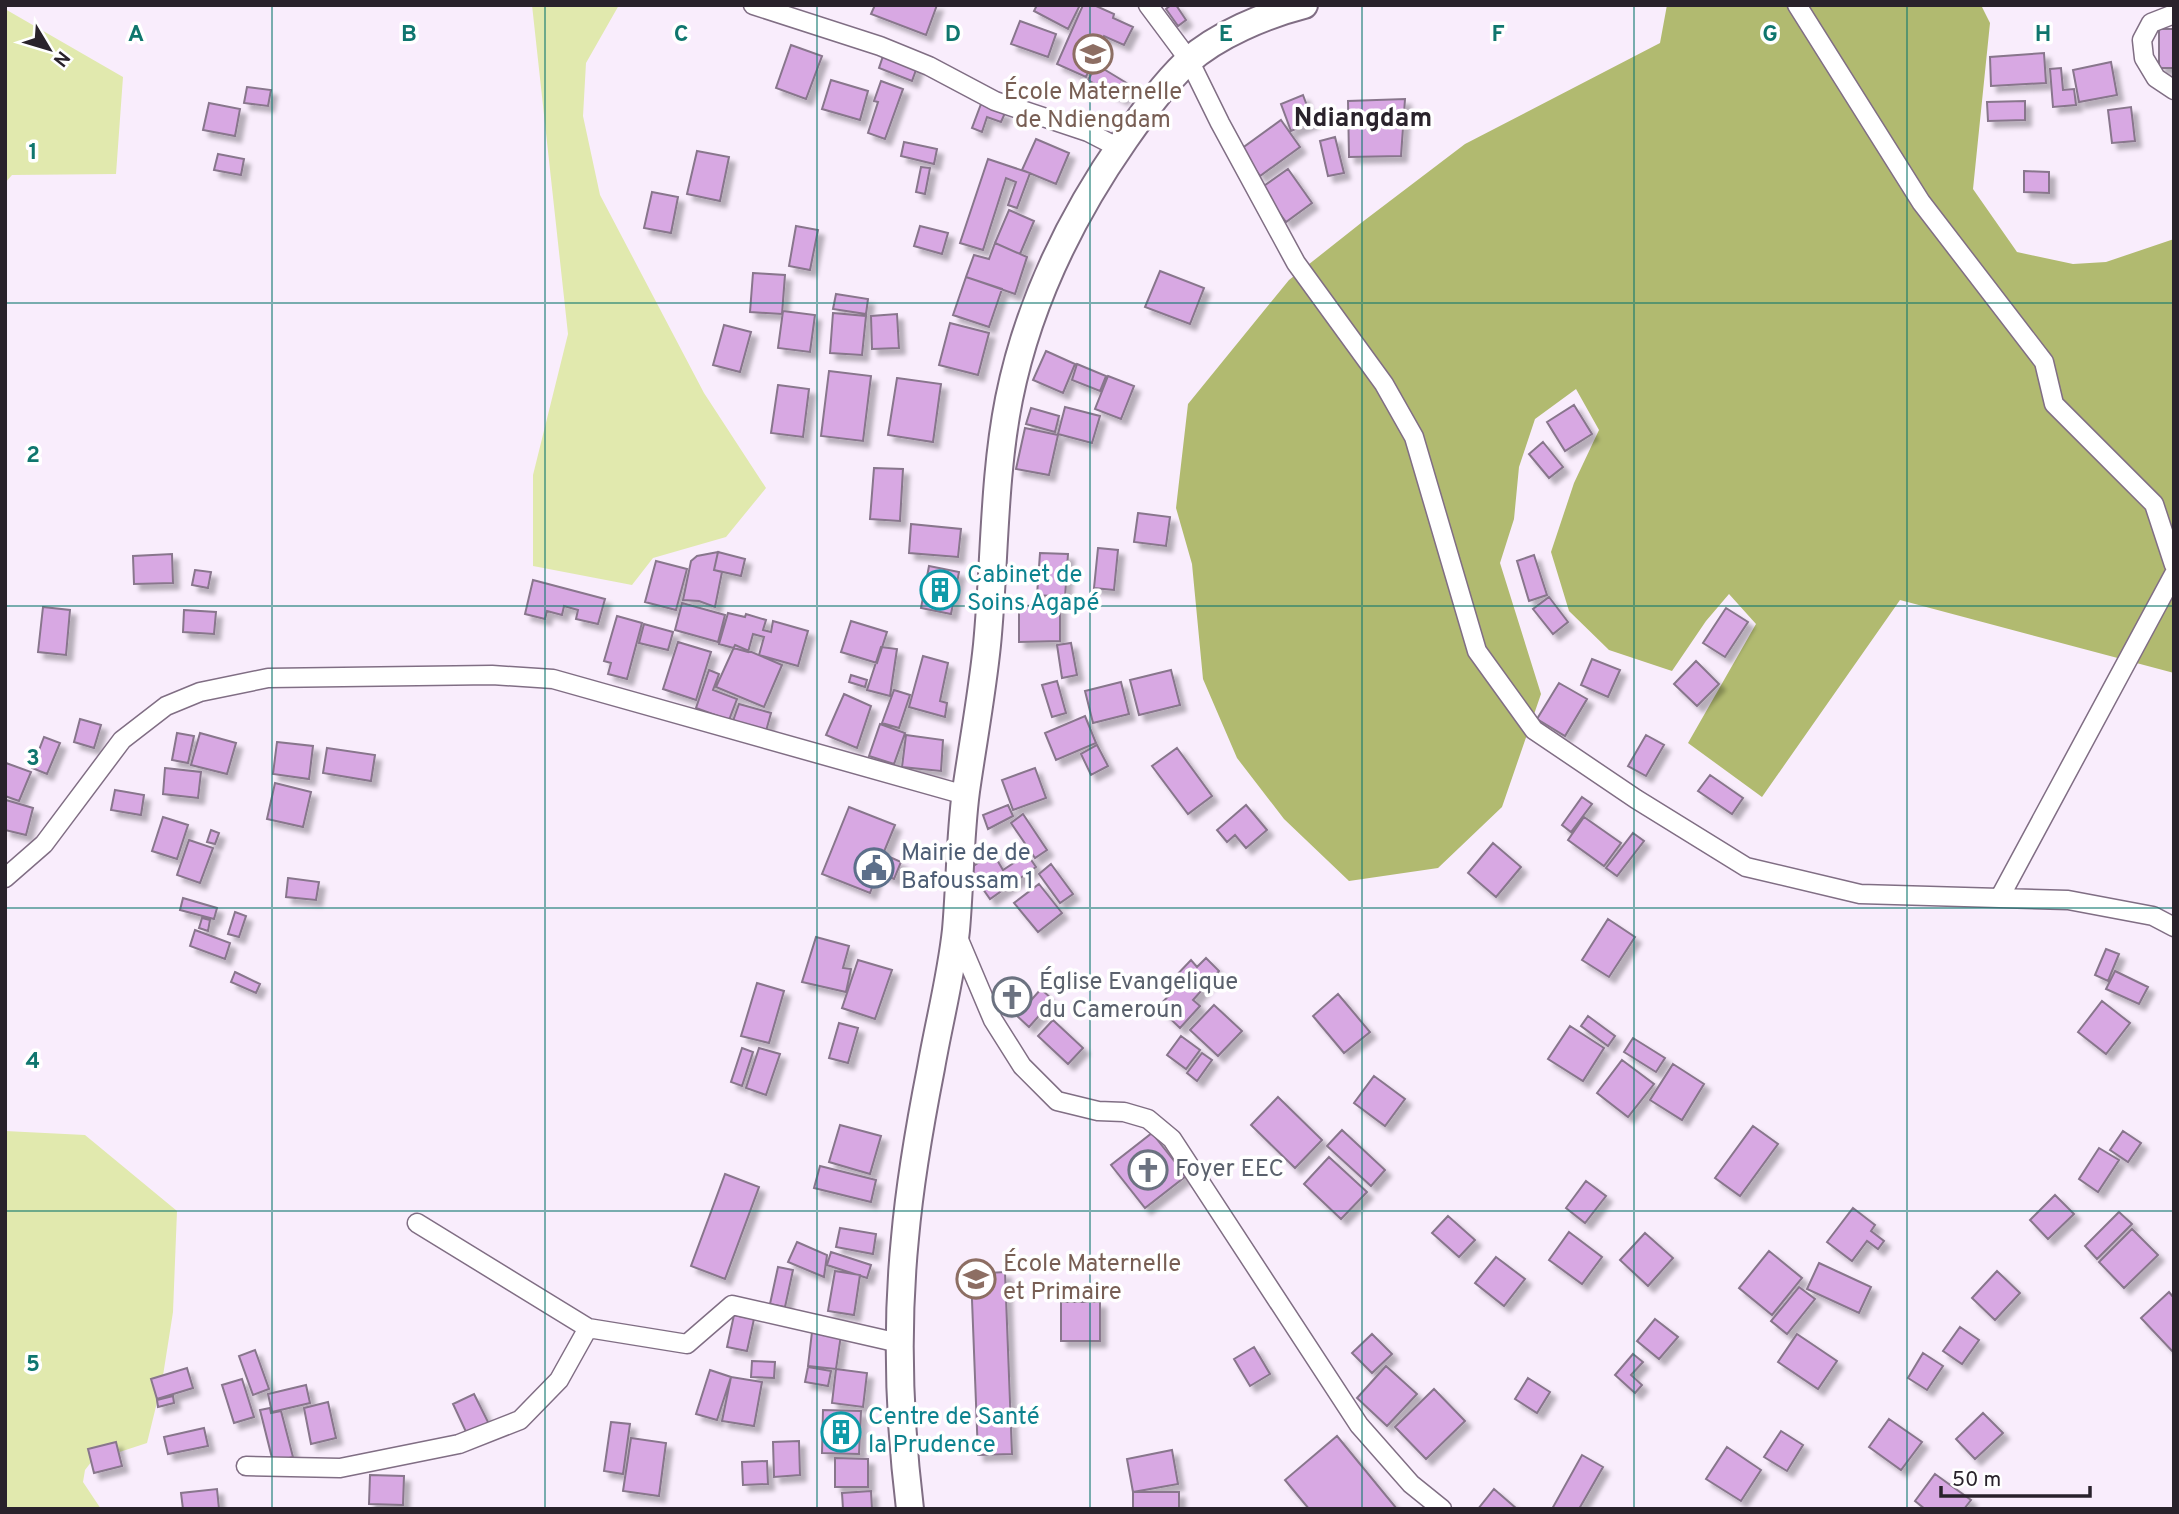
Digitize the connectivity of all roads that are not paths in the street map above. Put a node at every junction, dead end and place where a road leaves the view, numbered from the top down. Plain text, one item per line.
1 (753, 5) edge
2 (1148, 5) edge
3 (1304, 5) edge
4 (1797, 5) edge
5 (2174, 14) edge
6 (1189, 60) junction
7 (2174, 90) edge
8 (1119, 148) junction
9 (2174, 565) edge
10 (2174, 574) edge
11 (965, 795) junction
12 (5, 878) edge
13 (2000, 897) junction
14 (2174, 927) edge
15 (956, 932) junction
16 (416, 1223) dead end
17 (588, 1328) junction
18 (900, 1343) junction
19 (246, 1466) dead end
20 (910, 1509) edge
21 (1442, 1509) edge

1 - 8 street
2 - 6 street
3 - 6 street
4 - 9 street
5 - 7 street
6 - 8 street
6 - 13 street
8 - 11 street
10 - 13 street
11 - 12 street
11 - 15 street
13 - 14 street
15 - 18 street
15 - 21 street
16 - 17 street
17 - 18 street
17 - 19 street
18 - 20 street

